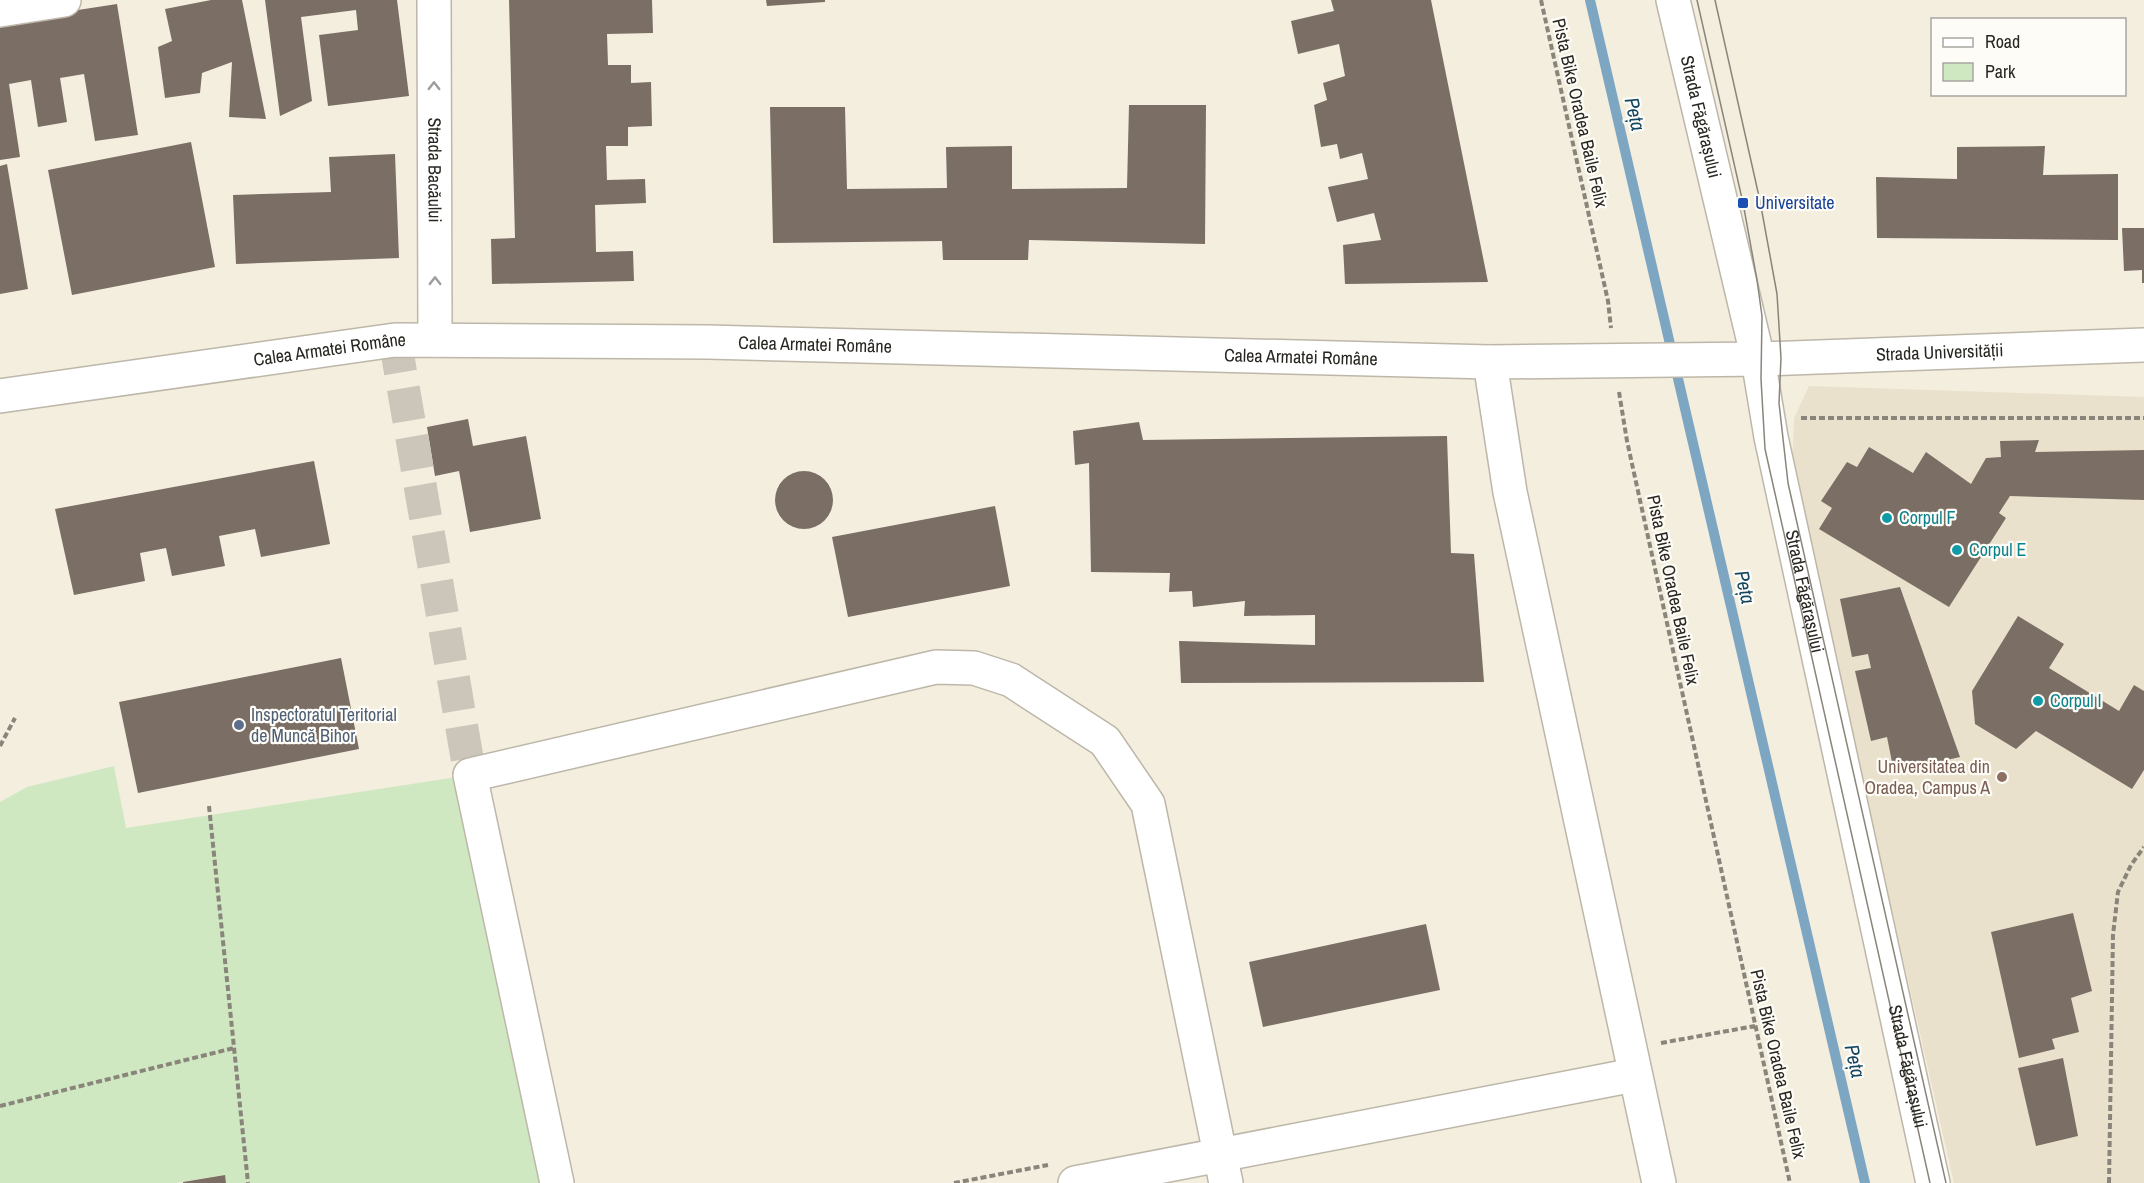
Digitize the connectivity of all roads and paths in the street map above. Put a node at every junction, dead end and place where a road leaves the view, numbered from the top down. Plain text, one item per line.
1 (64, 0) edge
2 (434, 0) edge
3 (1541, 0) edge
4 (1673, 0) edge
5 (0, 10) edge
6 (435, 340) junction
7 (2144, 345) edge
8 (1746, 359) junction
9 (1490, 362) junction
10 (1624, 362) junction
11 (0, 396) edge
12 (1794, 418) dead end
13 (2144, 418) edge
14 (15, 718) dead end
15 (0, 746) edge
16 (209, 806) dead end
17 (2144, 847) edge
18 (234, 1048) junction
19 (1634, 1074) junction
20 (0, 1107) edge
21 (1223, 1169) edge
22 (248, 1183) edge
23 (557, 1183) edge
24 (1075, 1183) edge
25 (1659, 1183) edge
26 (1790, 1183) edge
27 (1933, 1183) edge
28 (2109, 1183) edge

1 - 5 street
6 -> 2 street, Strada Bacăului
3 - 10 path, Pista Bike Oradea Baile Felix
4 - 8 street, Strada Făgărașului
6 - 9 street, Calea Armatei Române
6 - 11 street, Calea Armatei Române
7 - 8 street, Strada Universității
8 - 10 street, Strada Universității
8 - 27 street, Strada Făgărașului
9 - 10 street, Calea Armatei Române
9 - 19 street
10 - 26 path, Pista Bike Oradea Baile Felix
12 - 13 path
14 - 15 path
16 - 18 path
17 - 28 path
18 - 20 path
18 - 22 path
19 - 21 street
19 - 25 street
21 - 23 street
21 - 24 street

